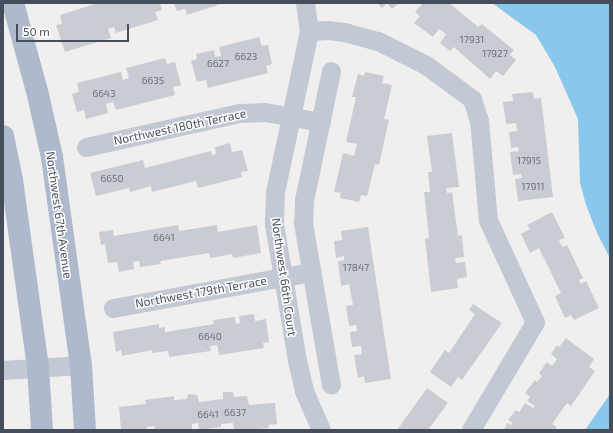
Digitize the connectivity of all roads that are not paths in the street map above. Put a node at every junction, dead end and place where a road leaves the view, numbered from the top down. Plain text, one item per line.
1 (13, 3) edge
2 (305, 3) edge
3 (309, 30) junction
4 (331, 71) dead end
5 (292, 115) junction
6 (321, 122) junction
7 (3, 136) edge
8 (86, 147) dead end
9 (312, 272) junction
10 (282, 277) junction
11 (113, 308) dead end
12 (81, 365) junction
13 (38, 368) junction
14 (3, 370) edge
15 (331, 385) dead end
16 (42, 430) edge
17 (85, 430) edge
18 (321, 430) edge
19 (471, 430) edge

1 - 12 main road, Northwest 67th Avenue
2 - 3 street, Northwest 66th Court
3 - 5 street, Northwest 66th Court
3 - 19 street
4 - 6 street
5 - 6 street, Northwest 180th Terrace
5 - 8 street, Northwest 180th Terrace
5 - 10 street, Northwest 66th Court
6 - 9 street
7 - 13 main road
9 - 10 street, Northwest 179th Terrace
9 - 15 street
10 - 11 street, Northwest 179th Terrace
10 - 18 street, Northwest 66th Court
12 - 13 street
12 - 17 main road, Northwest 67th Avenue
13 - 14 street
13 - 16 main road

